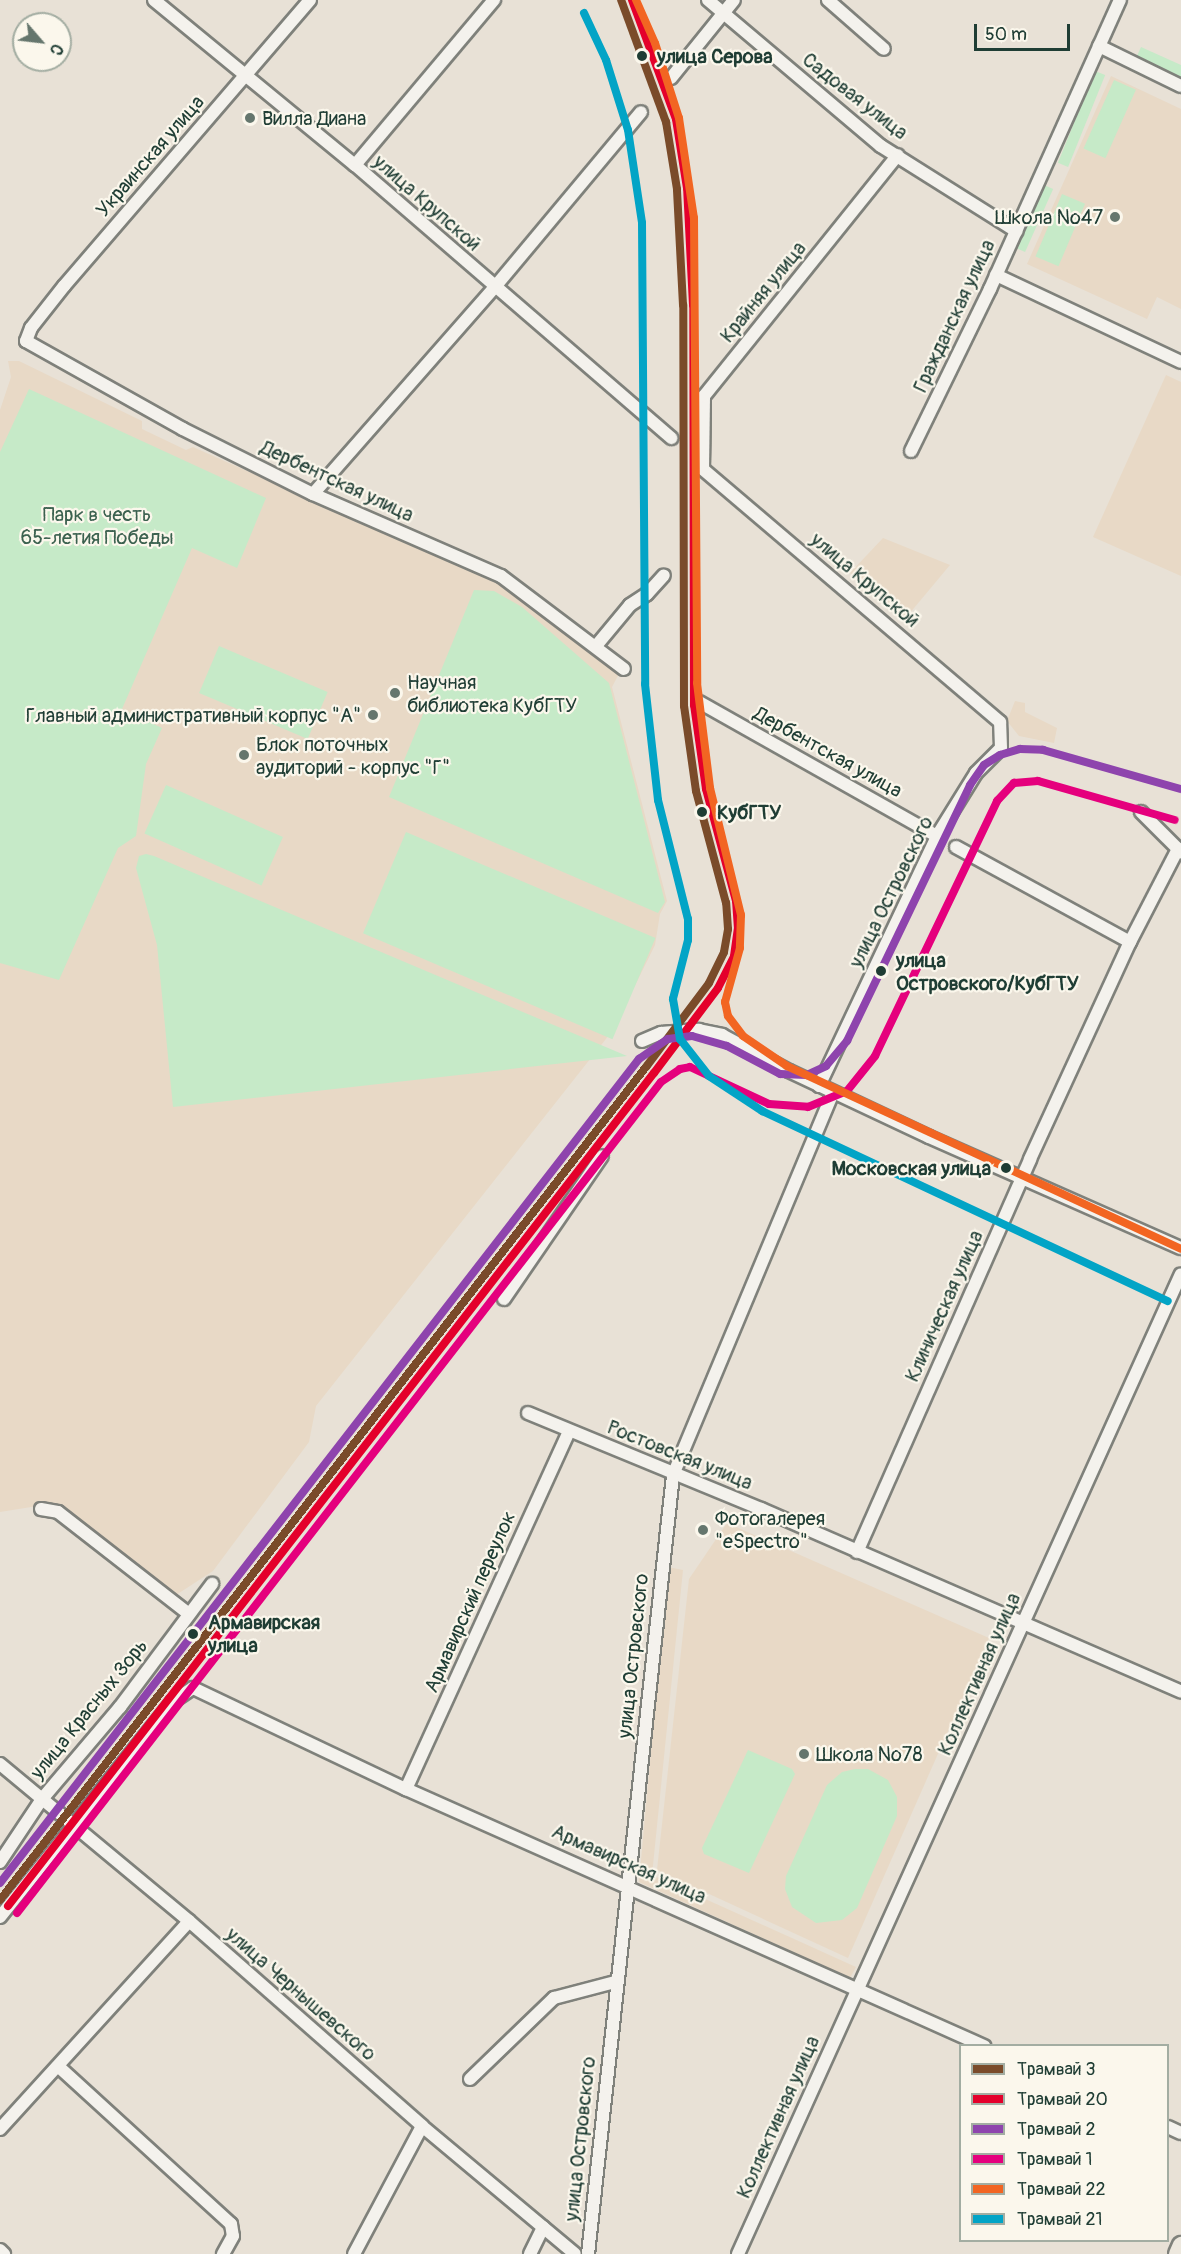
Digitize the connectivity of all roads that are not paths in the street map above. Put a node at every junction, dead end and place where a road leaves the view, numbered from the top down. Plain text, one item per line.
1 (154, 0) edge
2 (310, 0) edge
3 (494, 0) edge
4 (708, 0) edge
5 (734, 0) edge
6 (828, 0) edge
7 (1120, 0) edge
8 (725, 13) junction
9 (1099, 46) junction
10 (884, 49) dead end
11 (244, 76) junction
12 (670, 78) dead end
13 (1181, 86) edge
14 (641, 112) dead end
15 (898, 155) junction
16 (355, 165) junction
17 (1016, 231) junction
18 (996, 275) junction
19 (494, 288) junction
20 (26, 341) joint
21 (1181, 362) edge
22 (670, 438) dead end
23 (911, 451) dead end
24 (703, 470) joint
25 (313, 494) junction
26 (664, 575) dead end
27 (596, 646) junction
28 (624, 669) dead end
29 (699, 702) dead end
30 (1000, 722) joint
31 (1141, 812) dead end
32 (938, 836) junction
33 (956, 847) dead end
34 (1179, 850) edge
35 (1130, 942) junction
36 (642, 1041) dead end
37 (819, 1086) junction
38 (833, 1093) junction
39 (602, 1156) dead end
40 (1022, 1178) junction
41 (1181, 1248) edge
42 (1181, 1274) edge
43 (504, 1299) dead end
44 (528, 1413) dead end
45 (569, 1431) junction
46 (673, 1475) junction
47 (41, 1509) dead end
48 (857, 1552) junction
49 (212, 1584) dead end
50 (189, 1614) junction
51 (1023, 1626) junction
52 (1181, 1692) edge
53 (0, 1764) edge
54 (406, 1789) junction
55 (42, 1799) junction
56 (73, 1824) junction
57 (0, 1862) edge
58 (628, 1884) junction
59 (0, 1917) edge
60 (189, 1921) junction
61 (615, 1982) junction
62 (857, 1989) junction
63 (980, 2044) edge
64 (59, 2067) junction
65 (470, 2079) dead end
66 (422, 2126) junction
67 (0, 2129) edge
68 (543, 2227) junction
69 (1181, 2245) edge
70 (0, 2250) edge
71 (4, 2254) edge
72 (223, 2254) edge
73 (354, 2254) edge
74 (530, 2254) edge
75 (575, 2254) edge
76 (588, 2254) edge
77 (738, 2254) edge
78 (1177, 2254) edge

1 - 11 street, улица Крупской
2 - 11 street, Украинская улица
3 - 16 street
4 - 8 street, Садовая улица
5 - 8 street
6 - 10 street
7 - 9 street, Гражданская улица
8 - 12 street
8 - 15 street, Садовая улица
9 - 13 street
9 - 17 street, Гражданская улица
11 - 16 street, улица Крупской
11 - 20 street, Украинская улица
14 - 19 street
15 - 17 street, Садовая улица
15 - 24 street, Крайняя улица
16 - 19 street, улица Крупской
17 - 18 street, Гражданская улица
18 - 21 street
18 - 23 street, Гражданская улица
19 - 22 street, улица Крупской
19 - 25 street
20 - 25 street, Дербентская улица
24 - 30 street, улица Крупской
25 - 27 street, Дербентская улица
26 - 27 street
27 - 28 street, Дербентская улица
29 - 32 street, Дербентская улица
30 - 32 street, улица Островского
31 - 34 street
32 - 37 street, улица Островского
33 - 35 street
34 - 35 street, Клиническая улица
35 - 40 street, Клиническая улица
36 - 37 street
37 - 38 street
38 - 40 street
38 - 46 street, улица Островского
39 - 43 street
40 - 41 street
40 - 48 street, Клиническая улица
42 - 51 street, Коллективная улица
44 - 45 street, Ростовская улица
45 - 46 street, Ростовская улица
45 - 54 street, Армавирский переулок
46 - 48 street, Ростовская улица
46 - 58 street, улица Островского
47 - 50 street
48 - 51 street, Ростовская улица
49 - 50 street, улица Красных Зорь
50 - 55 street, улица Красных Зорь
51 - 52 street, Ростовская улица
51 - 62 street, Коллективная улица
53 - 55 street, улица Чернышевского
54 - 56 street, Армавирская улица
54 - 58 street, Армавирская улица
55 - 56 street, улица Чернышевского
55 - 57 street, улица Красных Зорь
56 - 59 street
56 - 60 street, улица Чернышевского
58 - 61 street, улица Островского
58 - 62 street, Армавирская улица
60 - 64 street
60 - 66 street, улица Чернышевского
61 - 65 street
61 - 76 street, улица Островского
62 - 63 street, Армавирская улица
62 - 77 street, Коллективная улица
64 - 67 street
64 - 72 street
66 - 68 street, улица Чернышевского
66 - 73 street
68 - 74 street
68 - 75 street, улица Чернышевского
69 - 78 main road
70 - 71 street

